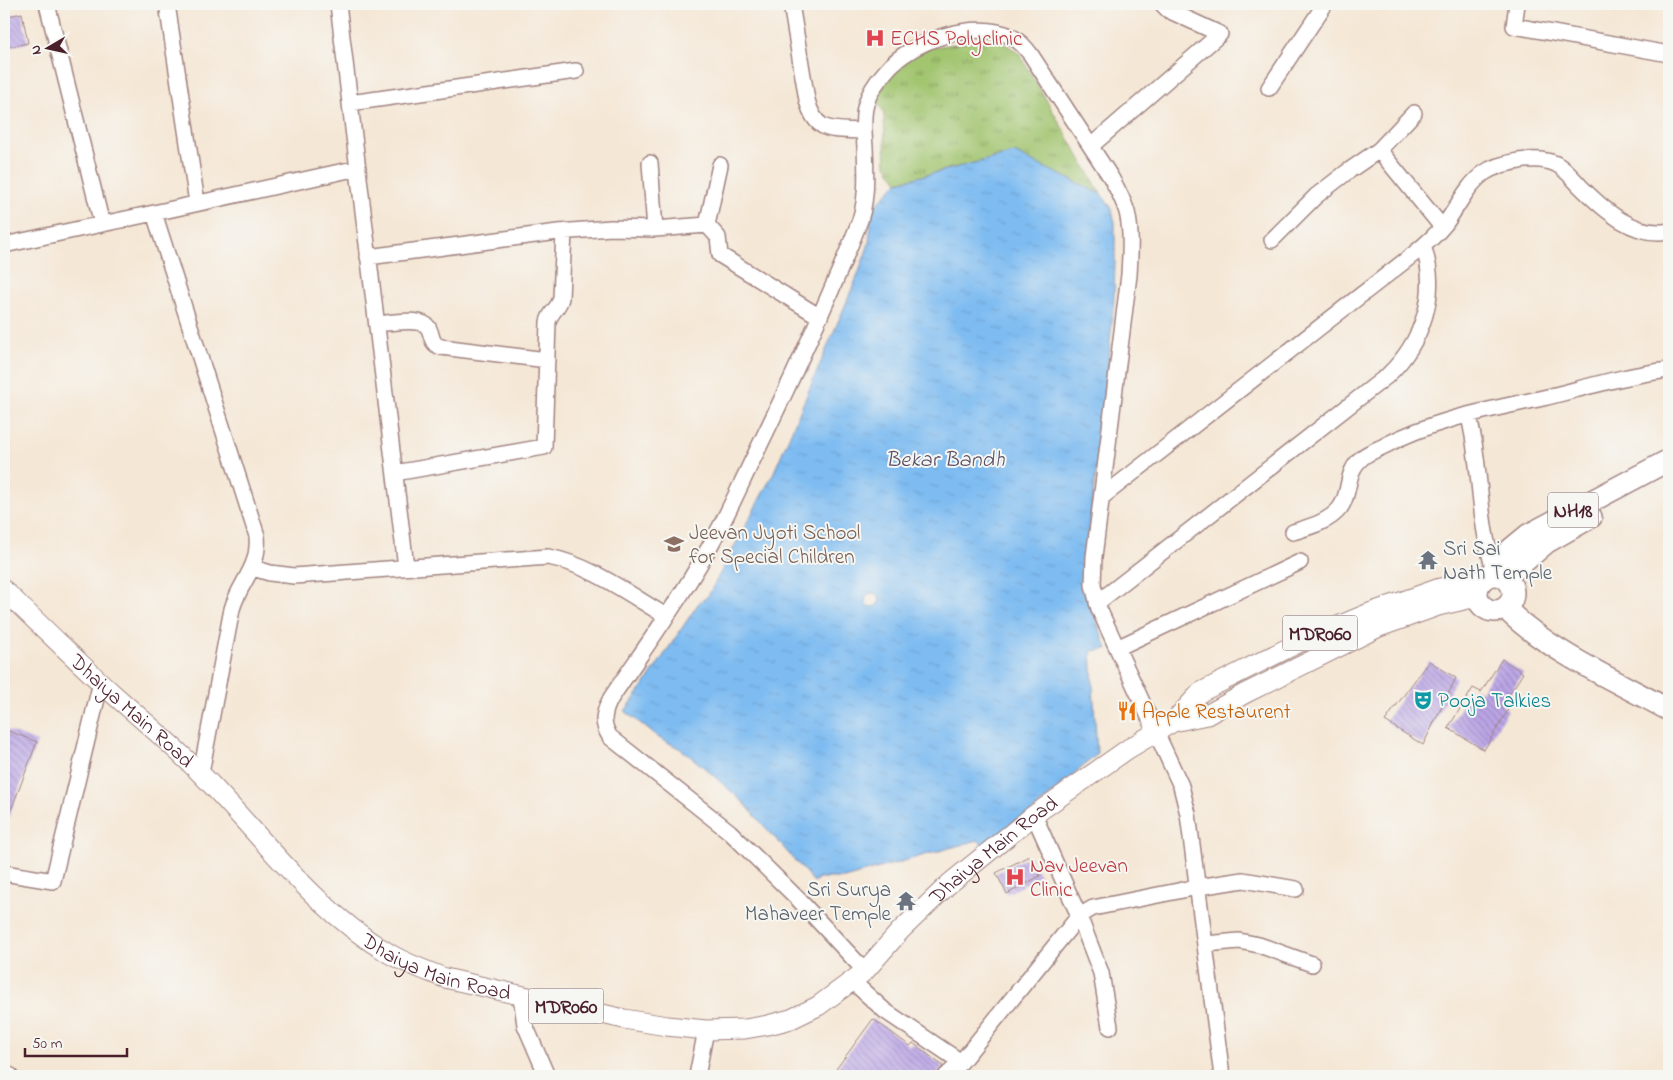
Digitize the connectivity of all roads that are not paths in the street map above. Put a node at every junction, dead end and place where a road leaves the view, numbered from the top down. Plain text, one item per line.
1 (47, 4) edge
2 (167, 4) edge
3 (338, 4) edge
4 (791, 4) edge
5 (1162, 4) edge
6 (1325, 4) edge
7 (1517, 4) edge
8 (1669, 54) edge
9 (576, 71) dead end
10 (1269, 88) dead end
11 (350, 103) junction
12 (1414, 113) dead end
13 (864, 131) junction
14 (1091, 146) junction
15 (1379, 150) junction
16 (650, 163) dead end
17 (720, 165) dead end
18 (358, 168) junction
19 (197, 203) junction
20 (154, 213) junction
21 (102, 224) junction
22 (707, 225) junction
23 (1442, 227) junction
24 (655, 229) junction
25 (1669, 231) edge
26 (564, 232) junction
27 (1272, 240) dead end
28 (4, 245) edge
29 (1423, 246) junction
30 (368, 257) junction
31 (820, 317) junction
32 (377, 324) junction
33 (547, 360) junction
34 (1669, 370) edge
35 (1469, 415) junction
36 (1669, 460) edge
37 (395, 472) junction
38 (1669, 477) edge
39 (1102, 497) junction
40 (1293, 532) dead end
41 (1300, 562) dead end
42 (406, 567) junction
43 (253, 568) junction
44 (1495, 586) junction
45 (4, 590) edge
46 (1097, 603) junction
47 (666, 616) junction
48 (1118, 648) junction
49 (101, 682) junction
50 (1669, 694) edge
51 (1669, 710) edge
52 (1155, 732) junction
53 (201, 774) junction
54 (1034, 815) junction
55 (4, 873) edge
56 (1198, 887) junction
57 (1296, 889) dead end
58 (1079, 916) junction
59 (1206, 944) junction
60 (1312, 964) dead end
61 (858, 976) junction
62 (521, 995) junction
63 (1110, 1027) dead end
64 (706, 1030) junction
65 (961, 1062) junction
66 (4, 1074) edge
67 (11, 1076) edge
68 (547, 1076) edge
69 (697, 1076) edge
70 (946, 1076) edge
71 (1222, 1076) edge

1 - 21 street
2 - 19 street
3 - 11 street
4 - 13 street
5 - 14 street
6 - 10 street
7 - 8 street
9 - 11 street
11 - 18 street
12 - 15 street
13 - 14 street
13 - 31 street
14 - 39 street
15 - 23 street
15 - 27 street
16 - 24 street
17 - 22 street
18 - 19 street
18 - 30 street
19 - 20 street
20 - 21 street
20 - 43 street
21 - 28 street
22 - 24 street
22 - 31 street
23 - 25 street
23 - 29 street
24 - 26 street
26 - 30 street
26 - 33 street
29 - 39 street
29 - 46 street
30 - 32 street
31 - 47 street
32 - 33 street
32 - 37 street
33 - 37 street
34 - 35 street
35 - 40 street
35 - 44 street
36 - 44 highway, NH18
37 - 42 street
38 - 44 highway, Dhaiya Main Road / NH18
39 - 46 street
41 - 48 street
42 - 43 street
42 - 47 street
43 - 53 street
44 - 50 highway
44 - 51 highway
44 - 52 main road, Dhaiya Main Road / MDR060
45 - 49 main road, Dhaiya Main Road / MDR060
46 - 48 street
47 - 61 street
48 - 52 street
49 - 53 main road, Dhaiya Main Road / MDR060
49 - 55 street
52 - 54 main road, Dhaiya Main Road / MDR060
52 - 56 street
53 - 62 main road, Dhaiya Main Road / MDR060
54 - 58 street
54 - 61 main road, Dhaiya Main Road / MDR060
56 - 57 street
56 - 58 street
56 - 59 street
58 - 63 street
58 - 65 street
59 - 60 street
59 - 71 street
61 - 64 main road, Dhaiya Main Road / MDR060
61 - 65 street
62 - 64 main road, Dhaiya Main Road / MDR060
62 - 68 street
64 - 69 street
65 - 70 street
66 - 67 street

